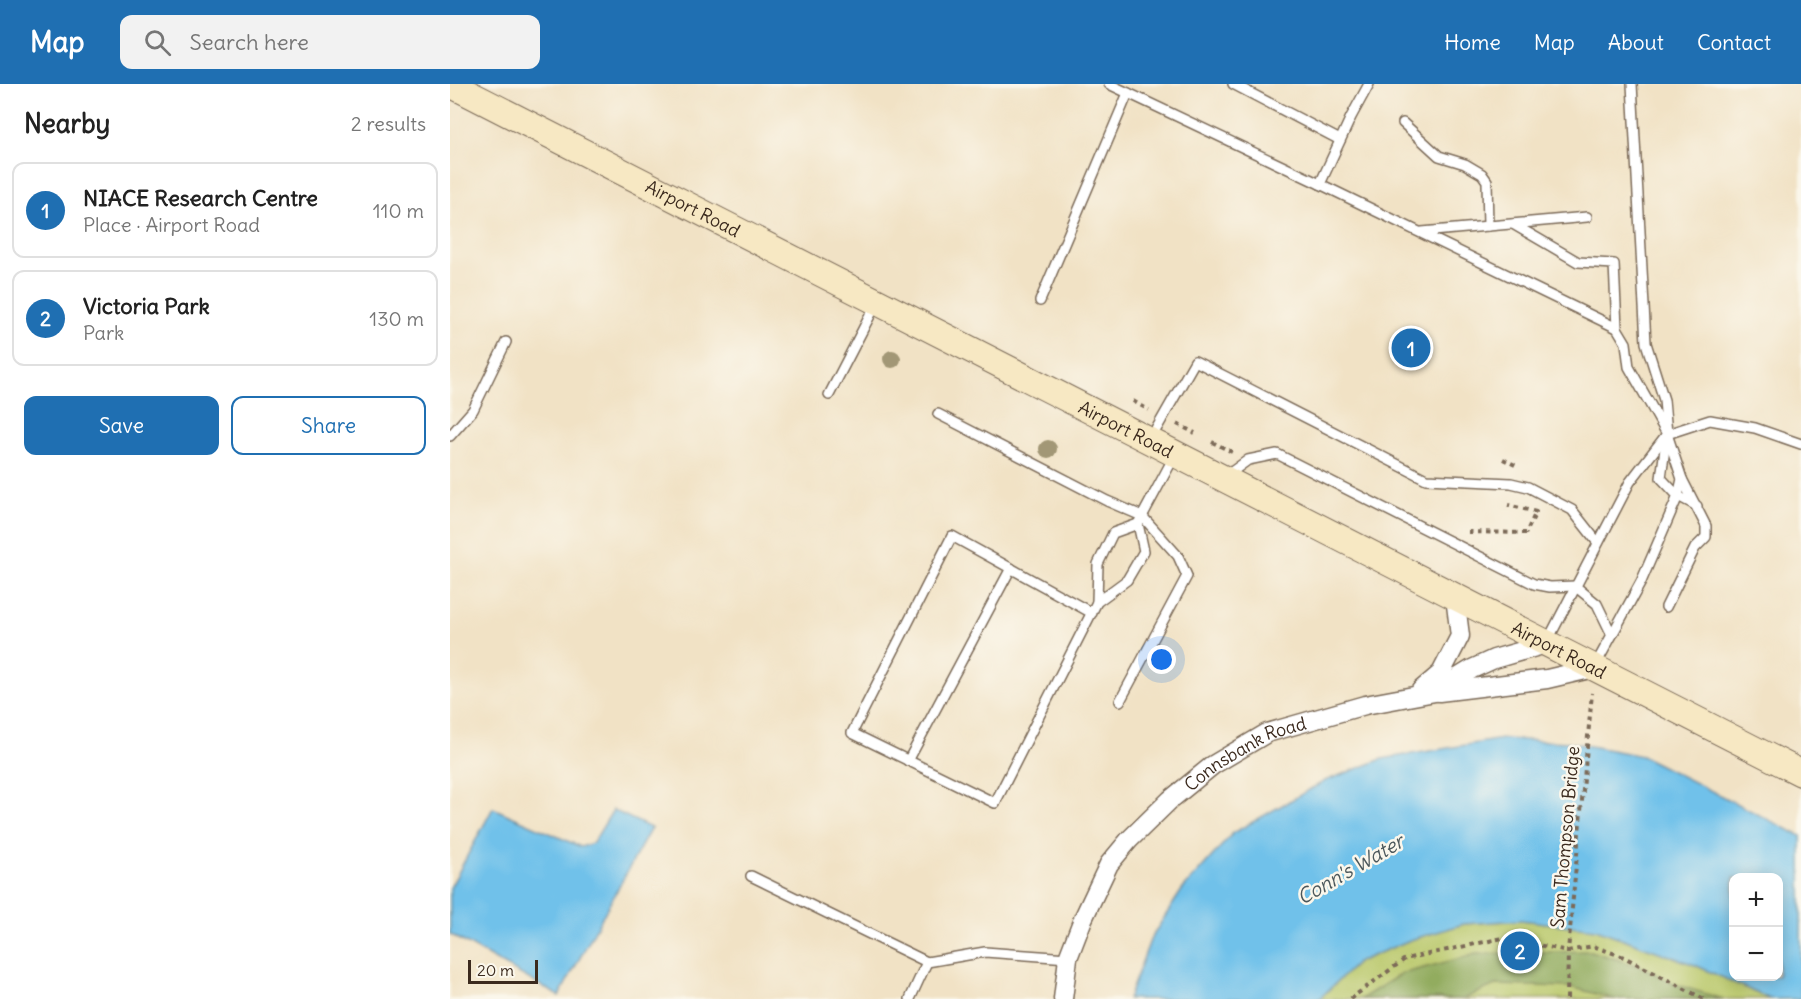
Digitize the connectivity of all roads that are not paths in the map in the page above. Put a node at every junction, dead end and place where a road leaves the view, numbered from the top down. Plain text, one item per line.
1 (450, 84) edge
2 (1109, 84) edge
3 (1233, 84) edge
4 (1369, 84) edge
5 (1632, 84) edge
6 (1128, 93) junction
7 (1403, 123) dead end
8 (1340, 140) junction
9 (1320, 184) junction
10 (1587, 217) dead end
11 (1514, 224) junction
12 (1488, 226) junction
13 (1419, 232) junction
14 (1040, 301) dead end
15 (877, 302) junction
16 (1617, 328) junction
17 (506, 342) dead end
18 (829, 395) dead end
19 (938, 414) dead end
20 (1667, 434) junction
21 (450, 436) edge
22 (1149, 442) junction
23 (1801, 444) edge
24 (1174, 455) junction
25 (1222, 479) junction
26 (1682, 479) junction
27 (1678, 496) junction
28 (1697, 507) junction
29 (1140, 520) junction
30 (1598, 543) junction
31 (1011, 568) junction
32 (1575, 586) junction
33 (1455, 597) junction
34 (1097, 602) junction
35 (1665, 607) dead end
36 (1092, 613) junction
37 (1612, 635) junction
38 (1546, 644) junction
39 (1594, 668) junction
40 (1435, 692) junction
41 (1412, 696) junction
42 (1120, 701) dead end
43 (908, 761) junction
44 (1801, 774) edge
45 (751, 876) dead end
46 (1068, 958) junction
47 (927, 962) junction
48 (910, 999) edge
49 (1063, 999) edge

1 - 15 street, Airport Road
2 - 6 lane
3 - 8 lane
4 - 8 lane
5 - 20 lane
6 - 9 lane
6 - 14 lane
7 - 12 lane
8 - 9 lane
9 - 13 lane
10 - 11 lane
11 - 12 lane
11 - 16 lane
12 - 13 lane
13 - 16 lane
15 - 18 lane
15 - 22 street, Airport Road
16 - 20 lane
17 - 21 lane
19 - 29 lane
20 - 23 lane
20 - 26 lane
20 - 27 lane
20 - 30 lane
22 - 24 street, Airport Road
22 - 30 lane
24 - 25 street, Airport Road
24 - 29 lane
25 - 32 lane
25 - 33 street, Airport Road
26 - 27 lane
26 - 28 lane
27 - 28 lane
27 - 37 lane
28 - 35 lane
29 - 34 lane
29 - 34 lane
29 - 42 lane
30 - 32 lane
31 - 36 lane
31 - 43 lane
31 - 43 lane
32 - 37 lane
32 - 38 lane
33 - 38 street, Airport Road
33 - 41 street
34 - 36 lane
36 - 43 lane
37 - 39 lane
38 - 39 street, Airport Road
38 - 40 street, Connsbank Road
39 - 40 street
39 - 44 street, Airport Road
40 - 41 street, Connsbank Road
41 - 46 street, Connsbank Road
45 - 47 lane
46 - 47 lane
46 - 49 street, Connsbank Road
47 - 48 lane

